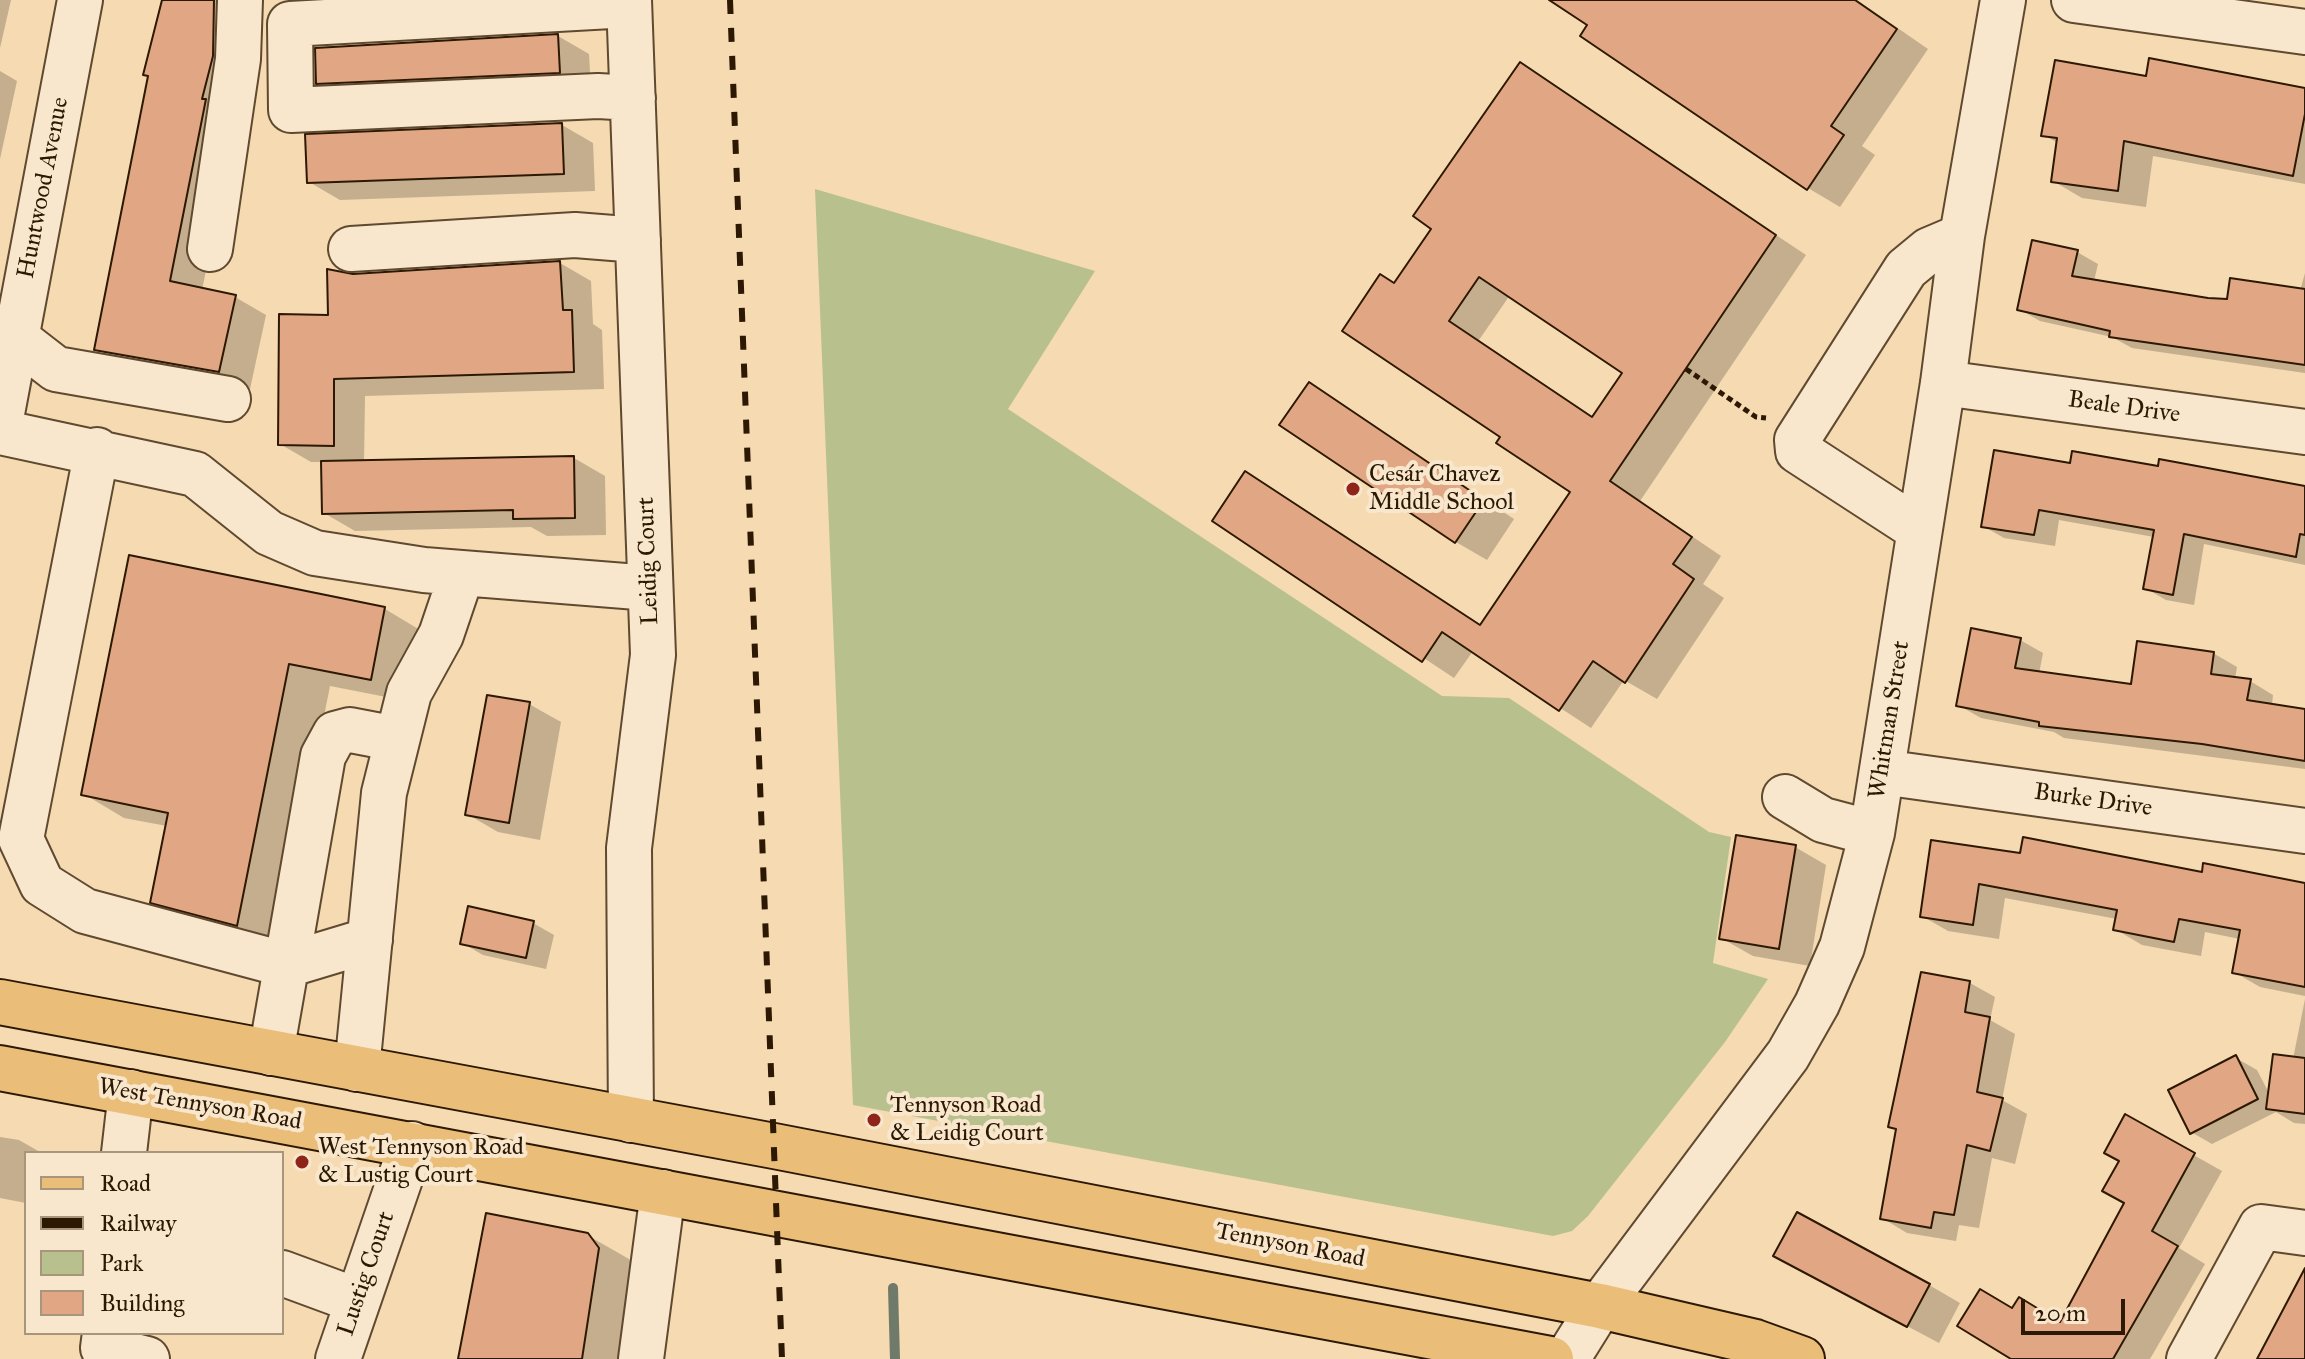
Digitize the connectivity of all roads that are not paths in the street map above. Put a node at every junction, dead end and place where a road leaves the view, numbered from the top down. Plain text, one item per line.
1 (80, 0) edge
2 (240, 0) edge
3 (2003, 0) edge
4 (2074, 0) edge
5 (629, 2) edge
6 (2305, 32) edge
7 (633, 98) junction
8 (1962, 236) junction
9 (638, 240) junction
10 (210, 249) dead end
11 (351, 249) dead end
12 (16, 338) junction
13 (1943, 383) junction
14 (228, 399) dead end
15 (1, 420) edge
16 (2305, 432) edge
17 (97, 450) junction
18 (1918, 529) junction
19 (462, 573) junction
20 (650, 588) junction
21 (397, 739) junction
22 (1882, 772) junction
23 (1785, 797) dead end
24 (13, 807) edge
25 (2305, 831) edge
26 (1872, 833) junction
27 (370, 940) junction
28 (287, 965) junction
29 (0, 1002) edge
30 (271, 1053) junction
31 (0, 1068) edge
32 (357, 1069) junction
33 (131, 1092) junction
34 (631, 1120) junction
35 (412, 1144) junction
36 (124, 1151) edge
37 (663, 1192) junction
38 (2305, 1233) edge
39 (284, 1275) edge
40 (1600, 1306) junction
41 (105, 1335) edge
42 (353, 1339) edge
43 (147, 1359) edge
44 (641, 1359) edge
45 (1551, 1359) edge
46 (1567, 1359) edge
47 (1802, 1359) edge
48 (2189, 1359) edge

1 - 12 street, Huntwood Avenue
2 - 10 street
3 - 8 street, Whitman Street
4 - 6 street
5 - 7 street, Leidig Court
5 - 7 street
7 - 9 street, Leidig Court
8 - 13 street, Whitman Street
8 - 18 street
9 - 11 street
9 - 20 street, Leidig Court
12 - 14 street
12 - 15 street, Huntwood Avenue
13 - 16 street, Beale Drive
13 - 18 street, Whitman Street
15 - 17 street
17 - 19 street
17 - 24 street
18 - 22 street, Whitman Street
19 - 20 street
19 - 21 street
20 - 34 street, Leidig Court
21 - 27 street
21 - 28 street
22 - 25 street, Burke Drive
22 - 26 street, Whitman Street
23 - 26 street
24 - 28 street
26 - 40 street, Whitman Street
27 - 28 street
27 - 32 street
28 - 30 street
29 - 30 main road
30 - 32 main road
31 - 33 main road, West Tennyson Road
32 - 34 main road
33 - 35 main road, West Tennyson Road
33 - 36 street
34 - 40 main road, Tennyson Road
35 - 37 main road, West Tennyson Road
35 - 42 street, Lustig Court
37 - 44 street
37 - 45 main road, West Tennyson Road
38 - 48 street
39 - 42 street
40 - 46 street, Whitman Street
40 - 47 main road, Tennyson Road
41 - 43 street

